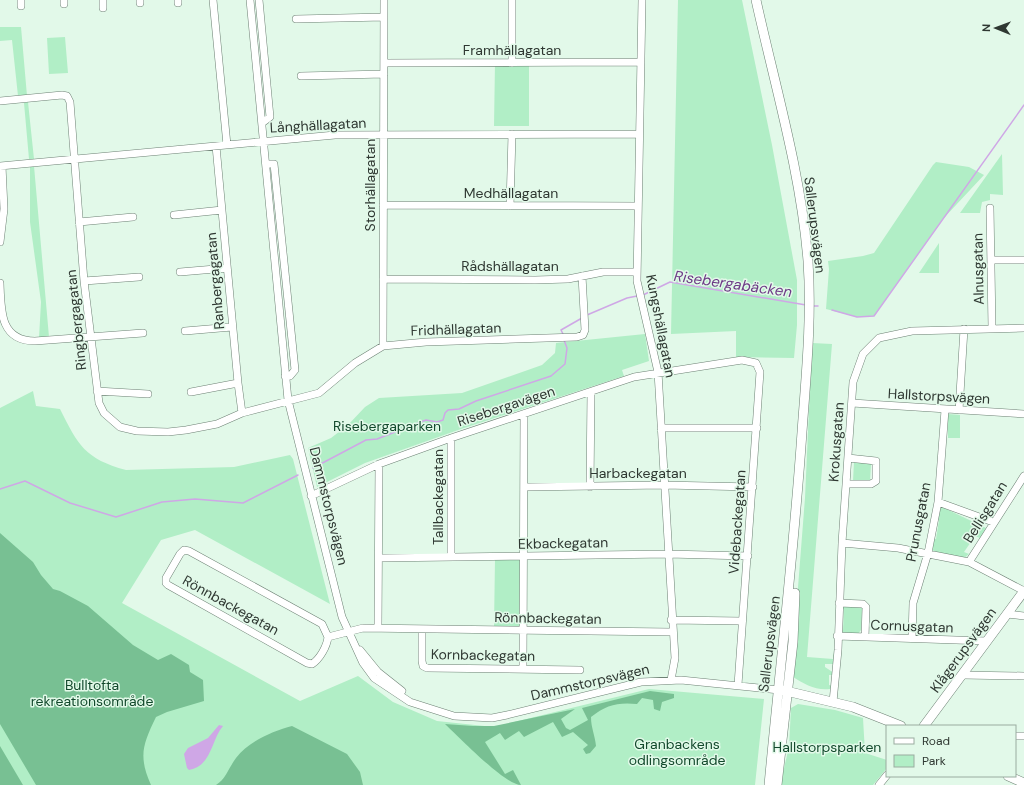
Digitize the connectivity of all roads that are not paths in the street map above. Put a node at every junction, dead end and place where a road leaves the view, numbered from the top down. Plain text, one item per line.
1 (213, 0) edge
2 (250, 0) edge
3 (260, 0) edge
4 (384, 0) edge
5 (512, 0) edge
6 (642, 0) edge
7 (756, 0) edge
8 (384, 17) junction
9 (296, 19) dead end
10 (640, 62) junction
11 (384, 63) junction
12 (512, 63) junction
13 (384, 74) junction
14 (301, 76) dead end
15 (0, 101) edge
16 (262, 123) junction
17 (512, 134) junction
18 (639, 134) junction
19 (384, 135) junction
20 (263, 141) junction
21 (227, 145) junction
22 (216, 146) junction
23 (76, 159) junction
24 (1, 166) edge
25 (383, 205) junction
26 (510, 206) junction
27 (638, 206) junction
28 (990, 208) dead end
29 (222, 210) junction
30 (174, 214) dead end
31 (133, 217) dead end
32 (79, 222) junction
33 (0, 242) edge
34 (991, 260) junction
35 (1024, 260) edge
36 (227, 268) junction
37 (180, 272) dead end
38 (637, 272) junction
39 (582, 276) junction
40 (139, 277) dead end
41 (383, 279) junction
42 (84, 281) junction
43 (0, 283) edge
44 (232, 327) junction
45 (992, 328) junction
46 (1024, 328) edge
47 (964, 329) junction
48 (185, 331) dead end
49 (143, 332) dead end
50 (90, 337) junction
51 (383, 346) junction
52 (756, 363) joint
53 (658, 372) junction
54 (238, 383) junction
55 (97, 391) junction
56 (191, 392) dead end
57 (591, 392) junction
58 (148, 394) dead end
59 (288, 400) junction
60 (852, 403) junction
61 (945, 410) junction
62 (959, 410) junction
63 (242, 413) junction
64 (524, 414) junction
65 (1024, 414) edge
66 (661, 428) junction
67 (757, 428) junction
68 (451, 438) junction
69 (848, 458) junction
70 (379, 464) junction
71 (1023, 480) edge
72 (846, 484) junction
73 (664, 485) junction
74 (524, 487) junction
75 (590, 487) junction
76 (753, 487) junction
77 (311, 496) junction
78 (938, 502) junction
79 (993, 522) junction
80 (842, 543) junction
81 (928, 553) junction
82 (668, 554) junction
83 (524, 556) junction
84 (748, 556) junction
85 (451, 557) junction
86 (379, 558) junction
87 (969, 562) junction
88 (1024, 591) edge
89 (839, 603) junction
90 (1007, 614) junction
91 (1024, 616) edge
92 (671, 620) junction
93 (742, 622) junction
94 (378, 628) junction
95 (422, 629) junction
96 (523, 630) junction
97 (348, 632) junction
98 (672, 632) junction
99 (837, 636) junction
100 (328, 637) junction
101 (865, 637) junction
102 (912, 638) junction
103 (986, 641) junction
104 (523, 669) junction
105 (580, 670) dead end
106 (963, 675) junction
107 (1024, 676) edge
108 (671, 680) junction
109 (738, 685) junction
110 (783, 690) junction
111 (833, 702) junction
112 (899, 725) edge
113 (925, 725) edge
114 (886, 776) edge
115 (1010, 777) edge
116 (1024, 783) edge
117 (769, 785) edge
118 (777, 785) edge
119 (879, 785) edge

1 - 21 street
2 - 16 street, Dammstorpsvägen
3 - 16 street, Dammstorpsvägen
4 - 8 street, Storhällagatan
5 - 12 street
6 - 10 street, Kungshällagatan
7 - 110 main road, Sallerupsvägen
8 - 9 street
8 - 11 street, Storhällagatan
10 - 12 street, Framhällagatan
10 - 18 street, Kungshällagatan
11 - 12 street, Framhällagatan
11 - 13 street, Storhällagatan
13 - 14 street
13 - 19 street, Storhällagatan
15 - 23 street, Ringbergagatan
16 - 20 street, Dammstorpsvägen
17 - 18 street, Långhällagatan
17 - 19 street, Långhällagatan
17 - 26 street
18 - 27 street, Kungshällagatan
19 - 20 street, Långhällagatan
19 - 25 street, Storhällagatan
20 - 21 street, Långhällagatan
20 - 59 street, Dammstorpsvägen
21 - 22 street, Långhällagatan
22 - 23 street, Långhällagatan
22 - 29 street, Ranbergagatan
23 - 24 street, Långhällagatan
23 - 32 street, Ringbergagatan
24 - 33 street
25 - 26 street, Medhällagatan
25 - 41 street, Storhällagatan
26 - 27 street, Medhällagatan
27 - 38 street, Kungshällagatan
28 - 34 street, Alnusgatan
29 - 30 street
29 - 36 street, Ranbergagatan
31 - 32 street
32 - 42 street, Ringbergagatan
34 - 35 street
34 - 45 street, Alnusgatan
36 - 37 street
36 - 44 street, Ranbergagatan
38 - 39 street, Rådshällagatan
38 - 53 street, Kungshällagatan
39 - 41 street, Rådshällagatan
39 - 51 street, Fridhällagatan
40 - 42 street
41 - 51 street, Storhällagatan
42 - 50 street, Ringbergagatan
43 - 50 street
44 - 48 street
44 - 54 street, Ranbergagatan
45 - 46 street, Krokusgatan
45 - 47 street, Krokusgatan
47 - 60 street, Krokusgatan
47 - 62 street
49 - 50 street
50 - 55 street, Ringbergagatan
51 - 59 street, Fridhällagatan
52 - 53 street, Risebergavägen
52 - 67 street, Videbackegatan
53 - 57 street, Risebergavägen
53 - 66 street, Kungshällagatan
54 - 56 street
54 - 63 street, Ranbergagatan
55 - 58 street
55 - 63 street, Ringbergagatan
57 - 64 street, Risebergavägen
57 - 75 street
59 - 63 street, Ringbergagatan
59 - 77 street, Dammstorpsvägen
60 - 61 street, Hallstorpsvägen
60 - 69 street, Krokusgatan
61 - 62 street, Hallstorpsvägen
61 - 78 street, Prunusgatan
62 - 65 street, Hallstorpsvägen
64 - 68 street, Risebergavägen
64 - 74 street
66 - 67 street
66 - 73 street, Kungshällagatan
67 - 76 street, Videbackegatan
68 - 70 street, Risebergavägen
68 - 85 street, Tallbackegatan
69 - 72 street, Krokusgatan
69 - 72 street
70 - 77 street, Risebergavägen
70 - 86 street
71 - 79 street, Bellisgatan
72 - 80 street, Krokusgatan
73 - 75 street, Harbackegatan
73 - 76 street, Harbackegatan
73 - 82 street, Kungshällagatan
74 - 75 street, Harbackegatan
74 - 83 street
76 - 84 street, Videbackegatan
77 - 97 street, Dammstorpsvägen
78 - 79 street
78 - 81 street, Prunusgatan
79 - 87 street, Bellisgatan
80 - 81 street
80 - 89 street, Krokusgatan
81 - 87 street
81 - 102 street, Prunusgatan
82 - 83 street, Ekbackegatan
82 - 84 street, Ekbackegatan
82 - 92 street, Kungshällagatan
83 - 85 street, Ekbackegatan
83 - 96 street
84 - 93 street, Videbackegatan
85 - 86 street, Ekbackegatan
86 - 94 street
87 - 88 street
88 - 90 main road, Klågerupsvägen
89 - 99 street, Krokusgatan
89 - 101 street
90 - 91 street
90 - 103 main road, Klågerupsvägen
92 - 93 street
92 - 98 street, Kungshällagatan
93 - 109 street, Videbackegatan
94 - 95 street, Rönnbackegatan
94 - 97 street, Rönnbackegatan
95 - 96 street, Rönnbackegatan
95 - 104 street, Kornbackegatan
96 - 98 street, Rönnbackegatan
96 - 104 street
97 - 100 street, Rönnbackegatan
97 - 108 street, Dammstorpsvägen
98 - 108 street, Kungshällagatan
99 - 101 street, Cornusgatan
99 - 111 street, Krokusgatan
100 - 100 street, Rönnbackegatan
101 - 102 street, Cornusgatan
102 - 103 street, Cornusgatan
103 - 106 main road, Klågerupsvägen
104 - 105 street, Kornbackegatan
106 - 107 street
106 - 113 main road, Klågerupsvägen
108 - 109 street, Dammstorpsvägen
109 - 110 street, Dammstorpsvägen
110 - 111 main road
110 - 117 main road, Sallerupsvägen
110 - 118 main road, Sallerupsvägen
111 - 112 main road
114 - 119 street
115 - 116 main road

